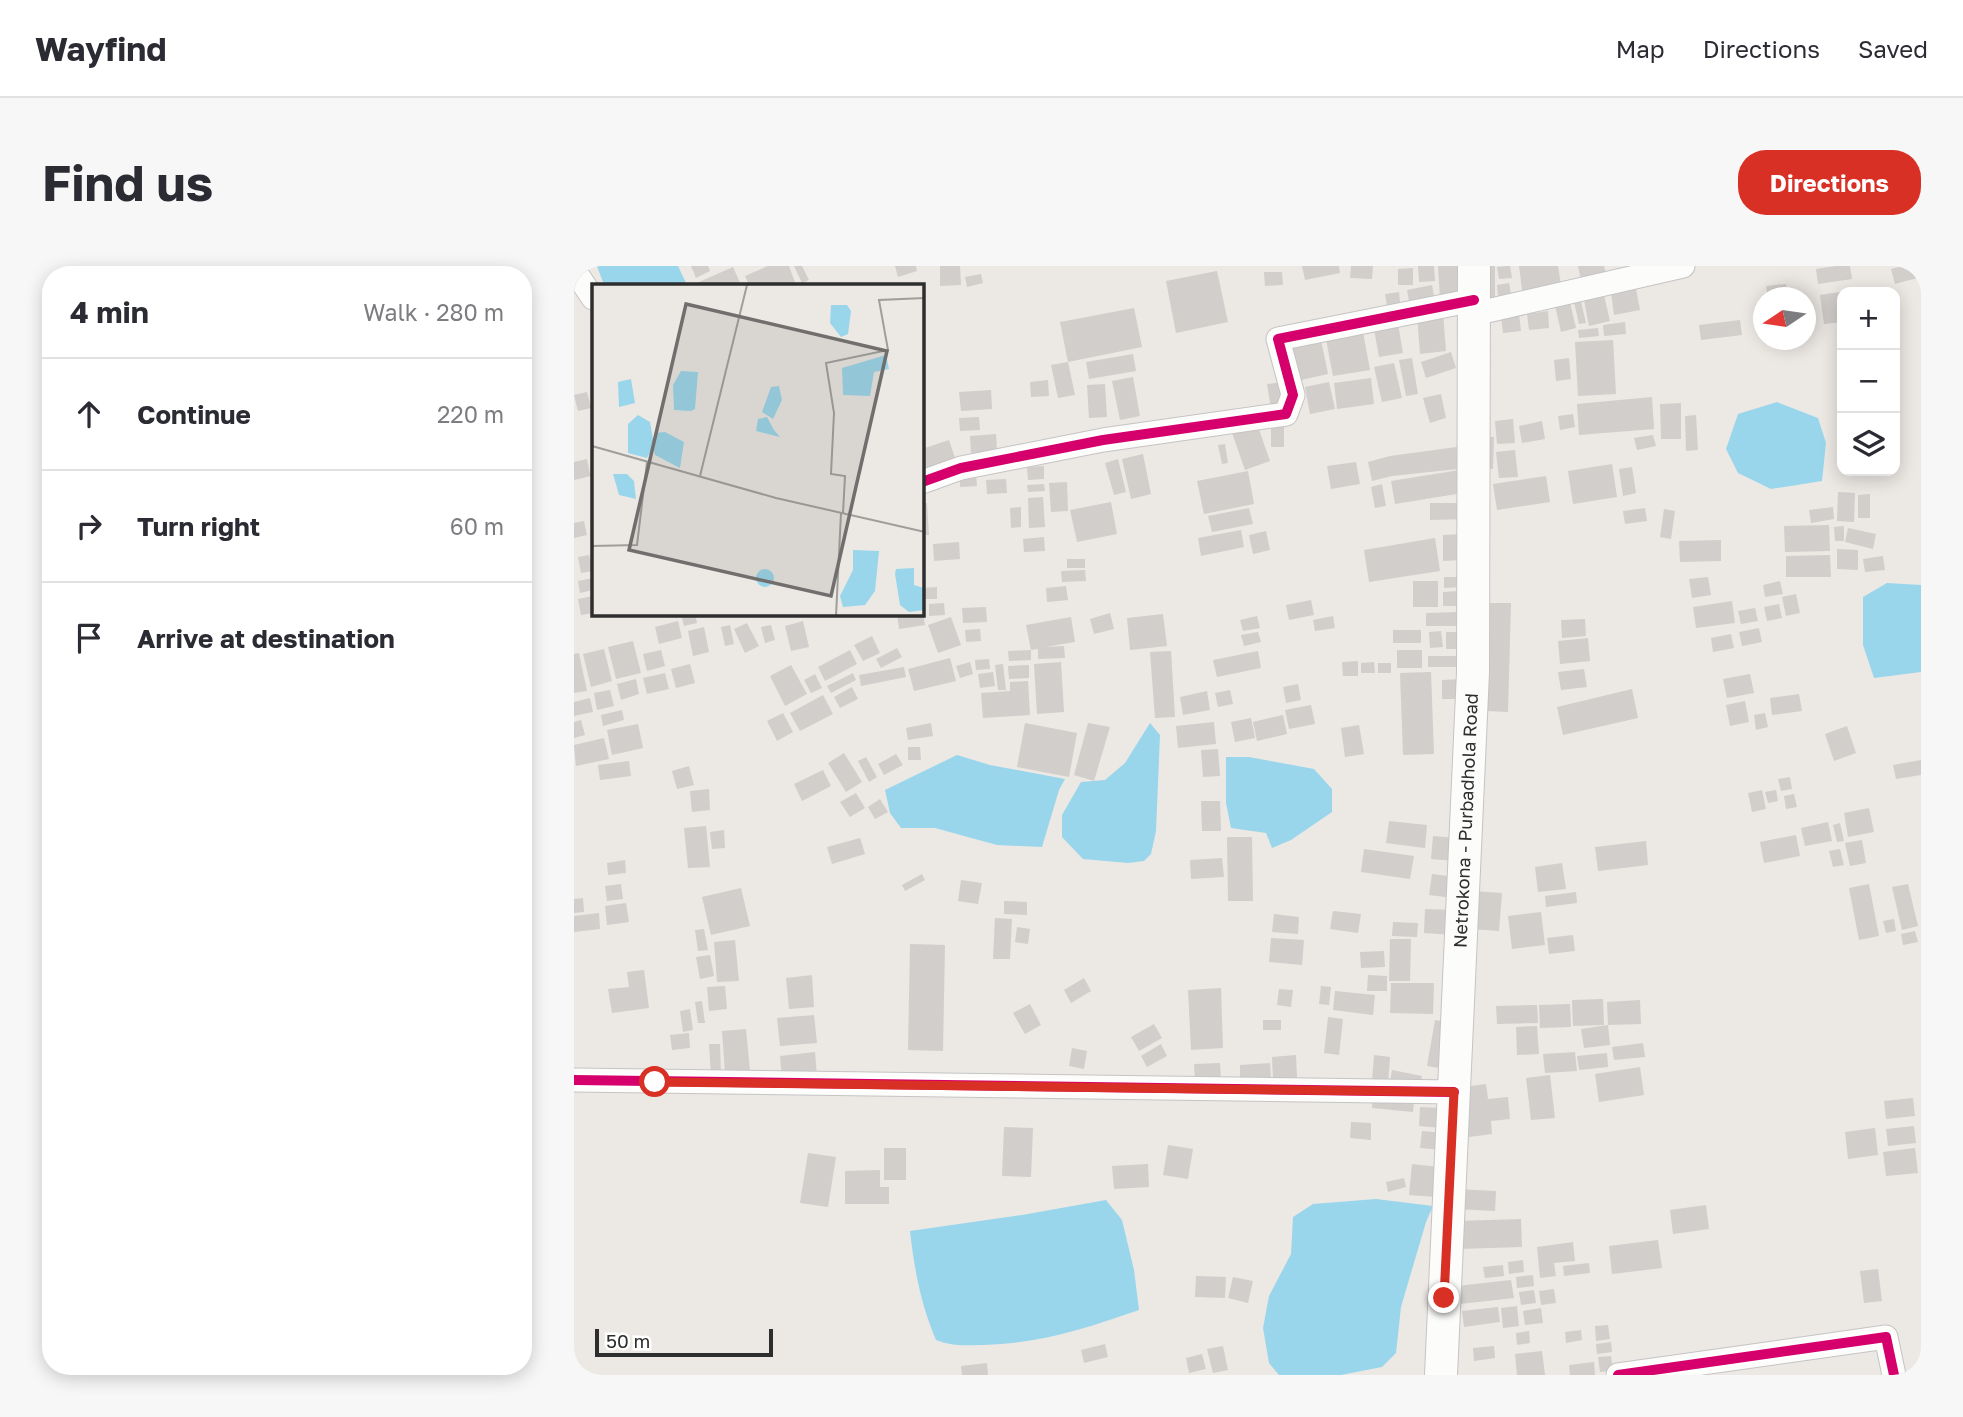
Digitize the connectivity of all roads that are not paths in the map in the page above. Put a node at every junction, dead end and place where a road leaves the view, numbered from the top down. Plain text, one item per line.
1 (1474, 266) edge
2 (1683, 266) edge
3 (574, 270) edge
4 (592, 297) edge
5 (1474, 307) junction
6 (924, 481) edge
7 (574, 1080) edge
8 (1454, 1092) junction
9 (1441, 1375) edge
10 (1618, 1375) edge
11 (1894, 1375) edge

1 - 5 main road, Netrokona - Purbadhola Road
2 - 5 street
3 - 4 street
5 - 6 street
5 - 8 main road, Netrokona - Purbadhola Road
7 - 8 street
8 - 9 main road, Netrokona - Purbadhola Road
10 - 11 street

